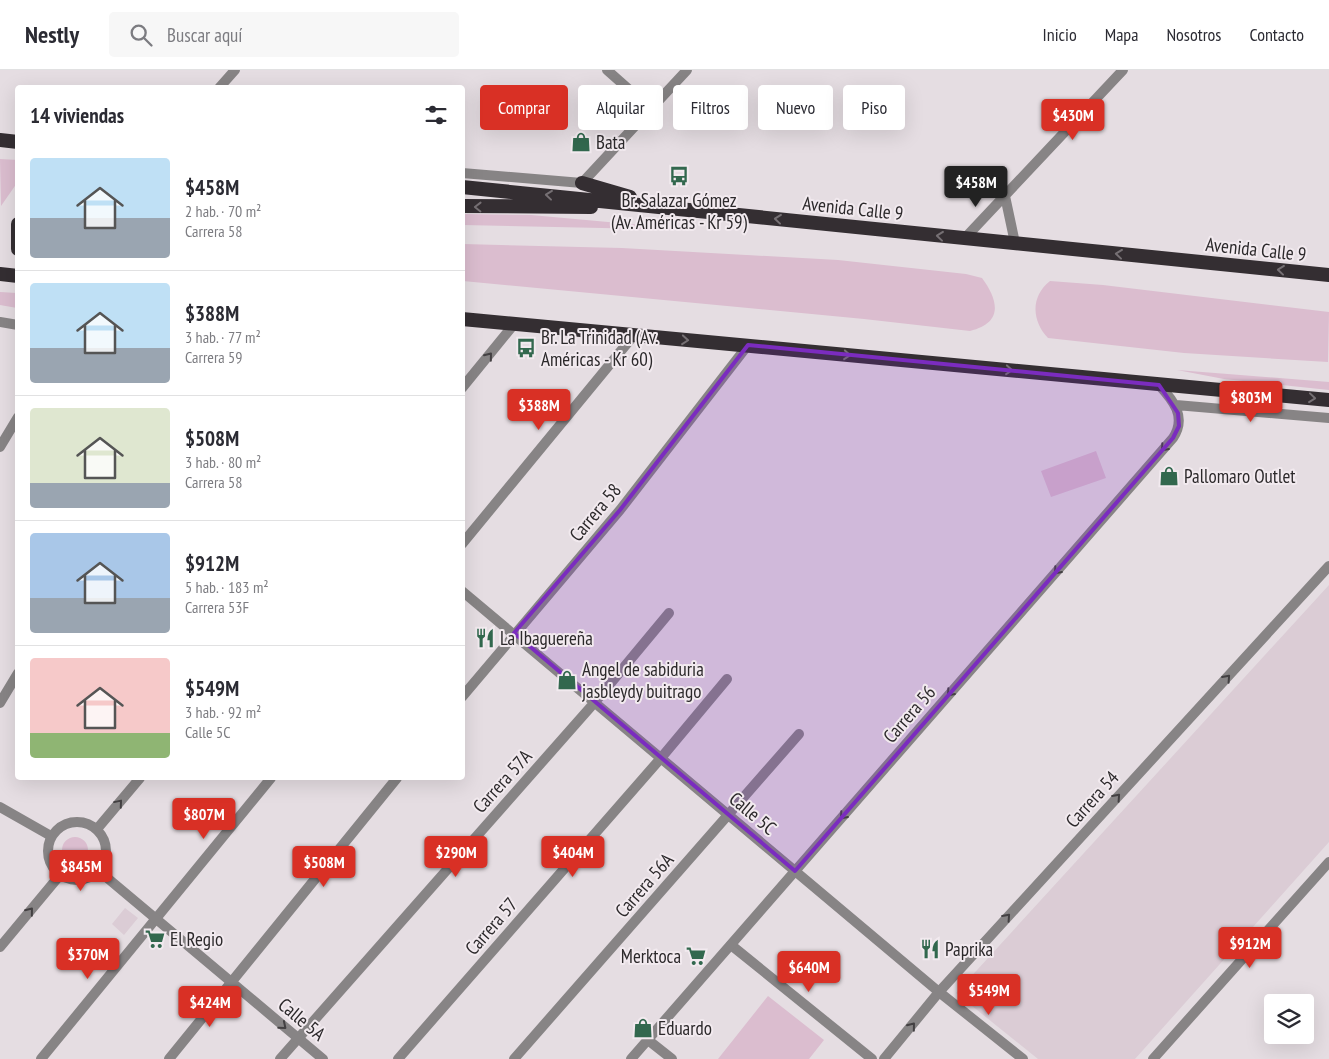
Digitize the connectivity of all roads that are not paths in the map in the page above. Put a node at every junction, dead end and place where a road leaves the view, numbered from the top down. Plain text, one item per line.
1 (235, 70) edge
2 (607, 70) edge
3 (687, 70) edge
4 (1123, 70) edge
5 (222, 85) edge
6 (624, 85) edge
7 (663, 95) edge
8 (631, 130) edge
9 (0, 140) edge
10 (15, 142) edge
11 (465, 173) edge
12 (582, 183) junction
13 (465, 187) edge
14 (1004, 196) junction
15 (465, 206) edge
16 (667, 208) junction
17 (965, 238) junction
18 (1015, 243) junction
19 (0, 274) edge
20 (1329, 275) edge
21 (15, 276) edge
22 (15, 277) edge
23 (0, 278) edge
24 (465, 319) edge
25 (0, 322) edge
26 (15, 324) edge
27 (515, 324) junction
28 (634, 335) junction
29 (748, 345) junction
30 (467, 377) edge
31 (1159, 385) junction
32 (1329, 400) edge
33 (1176, 405) junction
34 (1329, 418) edge
35 (15, 422) edge
36 (0, 448) edge
37 (465, 540) edge
38 (1329, 566) edge
39 (465, 593) edge
40 (669, 613) dead end
41 (514, 634) junction
42 (15, 678) edge
43 (727, 679) dead end
44 (465, 693) edge
45 (595, 702) junction
46 (0, 703) edge
47 (799, 734) dead end
48 (661, 758) junction
49 (138, 780) edge
50 (269, 780) edge
51 (395, 780) edge
52 (0, 807) edge
53 (729, 815) junction
54 (97, 829) junction
55 (51, 836) junction
56 (1329, 862) edge
57 (99, 870) junction
58 (795, 871) junction
59 (60, 875) junction
60 (156, 918) junction
61 (731, 945) junction
62 (0, 947) edge
63 (231, 982) junction
64 (939, 992) junction
65 (298, 1038) junction
66 (648, 1040) junction
67 (41, 1059) edge
68 (169, 1059) edge
69 (280, 1059) edge
70 (323, 1059) edge
71 (398, 1059) edge
72 (514, 1059) edge
73 (631, 1059) edge
74 (672, 1059) edge
75 (872, 1059) edge
76 (884, 1059) edge
77 (1023, 1059) edge
78 (1153, 1059) edge

1 - 5 street
2 - 6 street
3 - 7 street
4 - 14 street
8 - 12 street
9 - 10 highway
11 - 12 street
12 - 16 highway
16 -> 13 highway, Avenida Calle 9
14 - 17 street
14 - 18 street
16 -> 15 highway
17 -> 16 highway, Avenida Calle 9
17 - 18 highway, Avenida Calle 9
20 -> 18 highway, Avenida Calle 9
19 - 21 highway
22 - 23 highway
24 - 27 highway
25 - 26 street
27 - 28 highway
30 -> 27 street
28 -> 29 highway
28 - 37 street
29 -> 31 highway
29 - 41 street, Carrera 58
31 -> 32 highway
31 - 33 street
33 - 34 street
33 -> 58 street, Carrera 56
35 - 36 street
64 -> 38 street, Carrera 54
39 - 41 street, Calle 5C
40 - 45 street, Carrera 57A
41 - 44 street, Carrera 58
41 - 45 street, Calle 5C
42 - 46 street
43 - 48 street, Carrera 57
45 - 48 street, Calle 5C
45 - 65 street, Carrera 57A
47 - 53 street, Carrera 56A
48 - 53 street, Calle 5C
48 - 71 street, Carrera 57
54 -> 49 street
50 - 60 street
51 - 63 street
52 - 55 street
53 - 58 street, Calle 5C
53 - 72 street, Carrera 56A
54 - 55 street
54 - 57 street
55 - 59 street
56 - 78 street
57 - 59 street
57 - 60 street, Calle 5A
58 - 61 street, Carrera 56
58 - 64 street, Calle 5C
62 -> 59 street
60 - 63 street, Calle 5A
60 - 67 street
61 - 66 street, Carrera 56
61 - 75 street
63 -> 65 street, Calle 5A
63 - 68 street
76 -> 64 street, Carrera 54
64 - 77 street, Calle 5C
65 - 69 street, Carrera 57A
65 - 70 street, Calle 5A
66 - 73 street, Carrera 56
66 - 74 street

